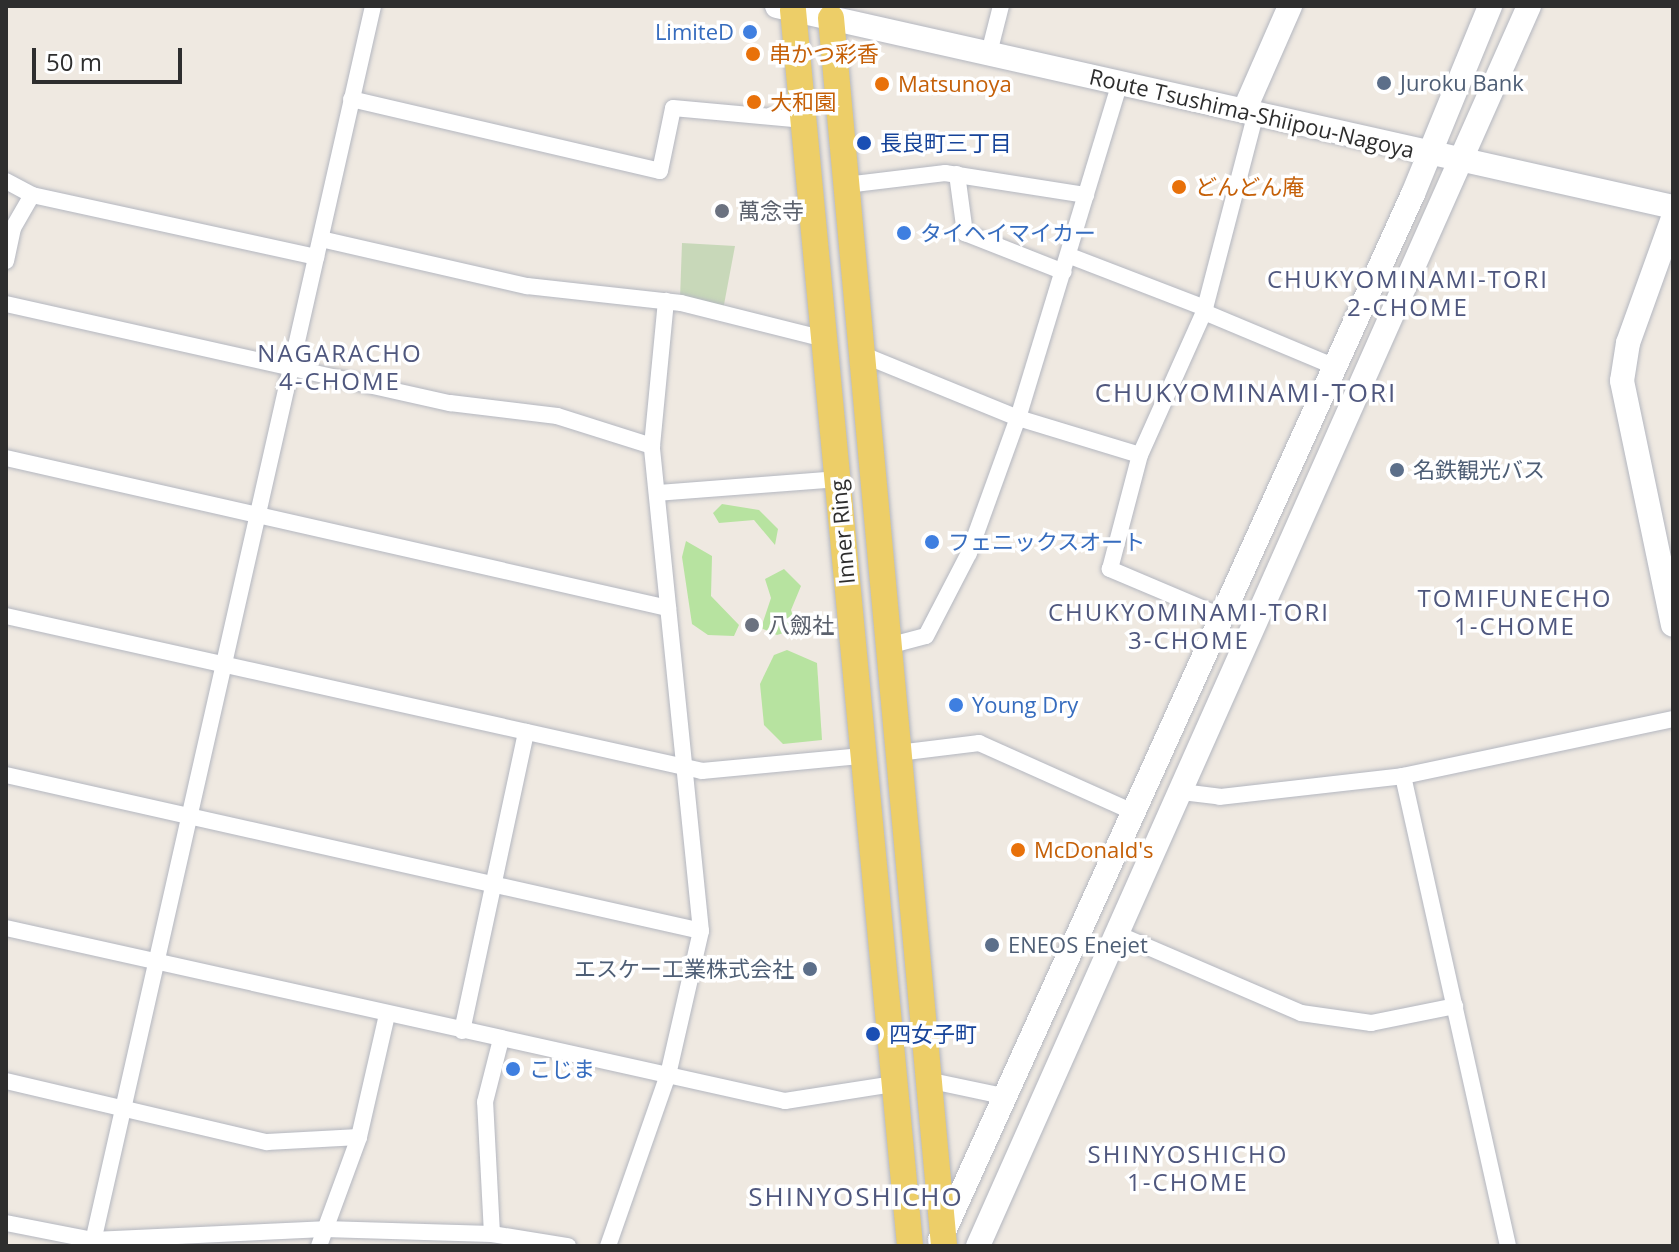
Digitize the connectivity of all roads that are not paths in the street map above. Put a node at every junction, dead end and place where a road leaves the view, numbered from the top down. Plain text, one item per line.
1 (373, 6) edge
2 (1001, 6) edge
3 (1290, 6) edge
4 (1490, 6) edge
5 (1529, 6) edge
6 (788, 7) edge
7 (831, 12) edge
8 (989, 53) junction
9 (1120, 83) junction
10 (351, 99) junction
11 (1250, 112) junction
12 (804, 120) junction
13 (1429, 153) junction
14 (1461, 160) junction
15 (957, 174) junction
16 (6, 181) edge
17 (846, 185) junction
18 (32, 195) junction
19 (1086, 195) junction
20 (1673, 207) edge
21 (1673, 218) edge
22 (321, 239) junction
23 (316, 257) junction
24 (6, 261) edge
25 (1067, 264) junction
26 (666, 301) junction
27 (6, 304) edge
28 (1204, 310) junction
29 (824, 339) junction
30 (861, 354) junction
31 (1333, 366) junction
32 (292, 369) junction
33 (1018, 418) junction
34 (652, 446) junction
35 (1140, 455) junction
36 (6, 458) edge
37 (837, 479) junction
38 (657, 493) junction
39 (258, 513) junction
40 (668, 608) junction
41 (6, 616) edge
42 (1221, 616) junction
43 (1673, 625) edge
44 (888, 646) junction
45 (223, 665) junction
46 (1673, 719) edge
47 (526, 732) junction
48 (898, 753) junction
49 (862, 756) junction
50 (683, 767) junction
51 (6, 775) edge
52 (1403, 776) junction
53 (1182, 792) junction
54 (1131, 811) junction
55 (188, 818) junction
56 (494, 885) junction
57 (6, 928) edge
58 (701, 931) junction
59 (1120, 935) junction
60 (156, 962) junction
61 (1455, 1006) junction
62 (387, 1015) junction
63 (462, 1031) junction
64 (501, 1039) junction
65 (668, 1075) junction
66 (927, 1080) junction
67 (6, 1081) edge
68 (893, 1084) junction
69 (1008, 1097) junction
70 (122, 1107) junction
71 (359, 1137) junction
72 (6, 1223) edge
73 (324, 1229) junction
74 (492, 1234) junction
75 (941, 1242) edge
76 (92, 1243) edge
77 (319, 1246) edge
78 (568, 1246) edge
79 (608, 1246) edge
80 (910, 1246) edge
81 (978, 1246) edge
82 (1508, 1246) edge

1 - 10 street
2 - 8 street
3 - 11 street
4 - 13 street
5 - 14 street
6 - 7 street, Route Tsushima-Shiipou-Nagoya
6 - 12 main road, Inner Ring
7 - 8 street, Route Tsushima-Shiipou-Nagoya
7 - 17 main road, Inner Ring
8 - 9 street, Route Tsushima-Shiipou-Nagoya
9 - 11 street, Route Tsushima-Shiipou-Nagoya
9 - 19 street
10 - 12 street
10 - 22 street
11 - 13 street, Route Tsushima-Shiipou-Nagoya
11 - 28 street
12 - 29 main road, Inner Ring
13 - 14 street, Route Tsushima-Shiipou-Nagoya
13 - 31 street
14 - 20 street, Route Tsushima-Shiipou-Nagoya
14 - 53 street
15 - 17 street
15 - 19 street
15 - 25 street
16 - 18 street
17 - 30 main road, Inner Ring
18 - 23 street
18 - 24 street
19 - 25 street
21 - 43 street
22 - 23 street
22 - 26 street
23 - 32 street
25 - 28 street
25 - 33 street
26 - 29 street
26 - 34 street
27 - 32 street
28 - 31 street
28 - 35 street
29 - 37 main road, Inner Ring
30 - 33 street
30 - 44 main road, Inner Ring
31 - 42 street
32 - 34 street
32 - 39 street
33 - 35 street
33 - 44 street
34 - 38 street
35 - 42 street
36 - 39 street
37 - 38 street
37 - 49 main road, Inner Ring
38 - 40 street
39 - 40 street
39 - 45 street
40 - 50 street
41 - 45 street
42 - 54 street
44 - 48 main road, Inner Ring
45 - 47 street
45 - 55 street
46 - 52 street
47 - 50 street
47 - 56 street
48 - 54 street
48 - 66 main road, Inner Ring
49 - 50 street
49 - 68 main road, Inner Ring
50 - 58 street
51 - 55 street
52 - 53 street
52 - 61 street
53 - 59 street
54 - 69 street
55 - 56 street
55 - 60 street
56 - 58 street
56 - 63 street
57 - 60 street
58 - 65 street
59 - 61 street
59 - 81 street
60 - 62 street
60 - 70 street
61 - 82 street
62 - 63 street
62 - 71 street
63 - 64 street
64 - 65 street
64 - 74 street
65 - 68 street
65 - 79 street
66 - 69 street
66 - 75 main road, Inner Ring
67 - 70 street
68 - 80 main road, Inner Ring
69 - 75 street
70 - 71 street
70 - 76 street
71 - 73 street
72 - 76 street
73 - 74 street
73 - 76 street
73 - 77 street
74 - 78 street

